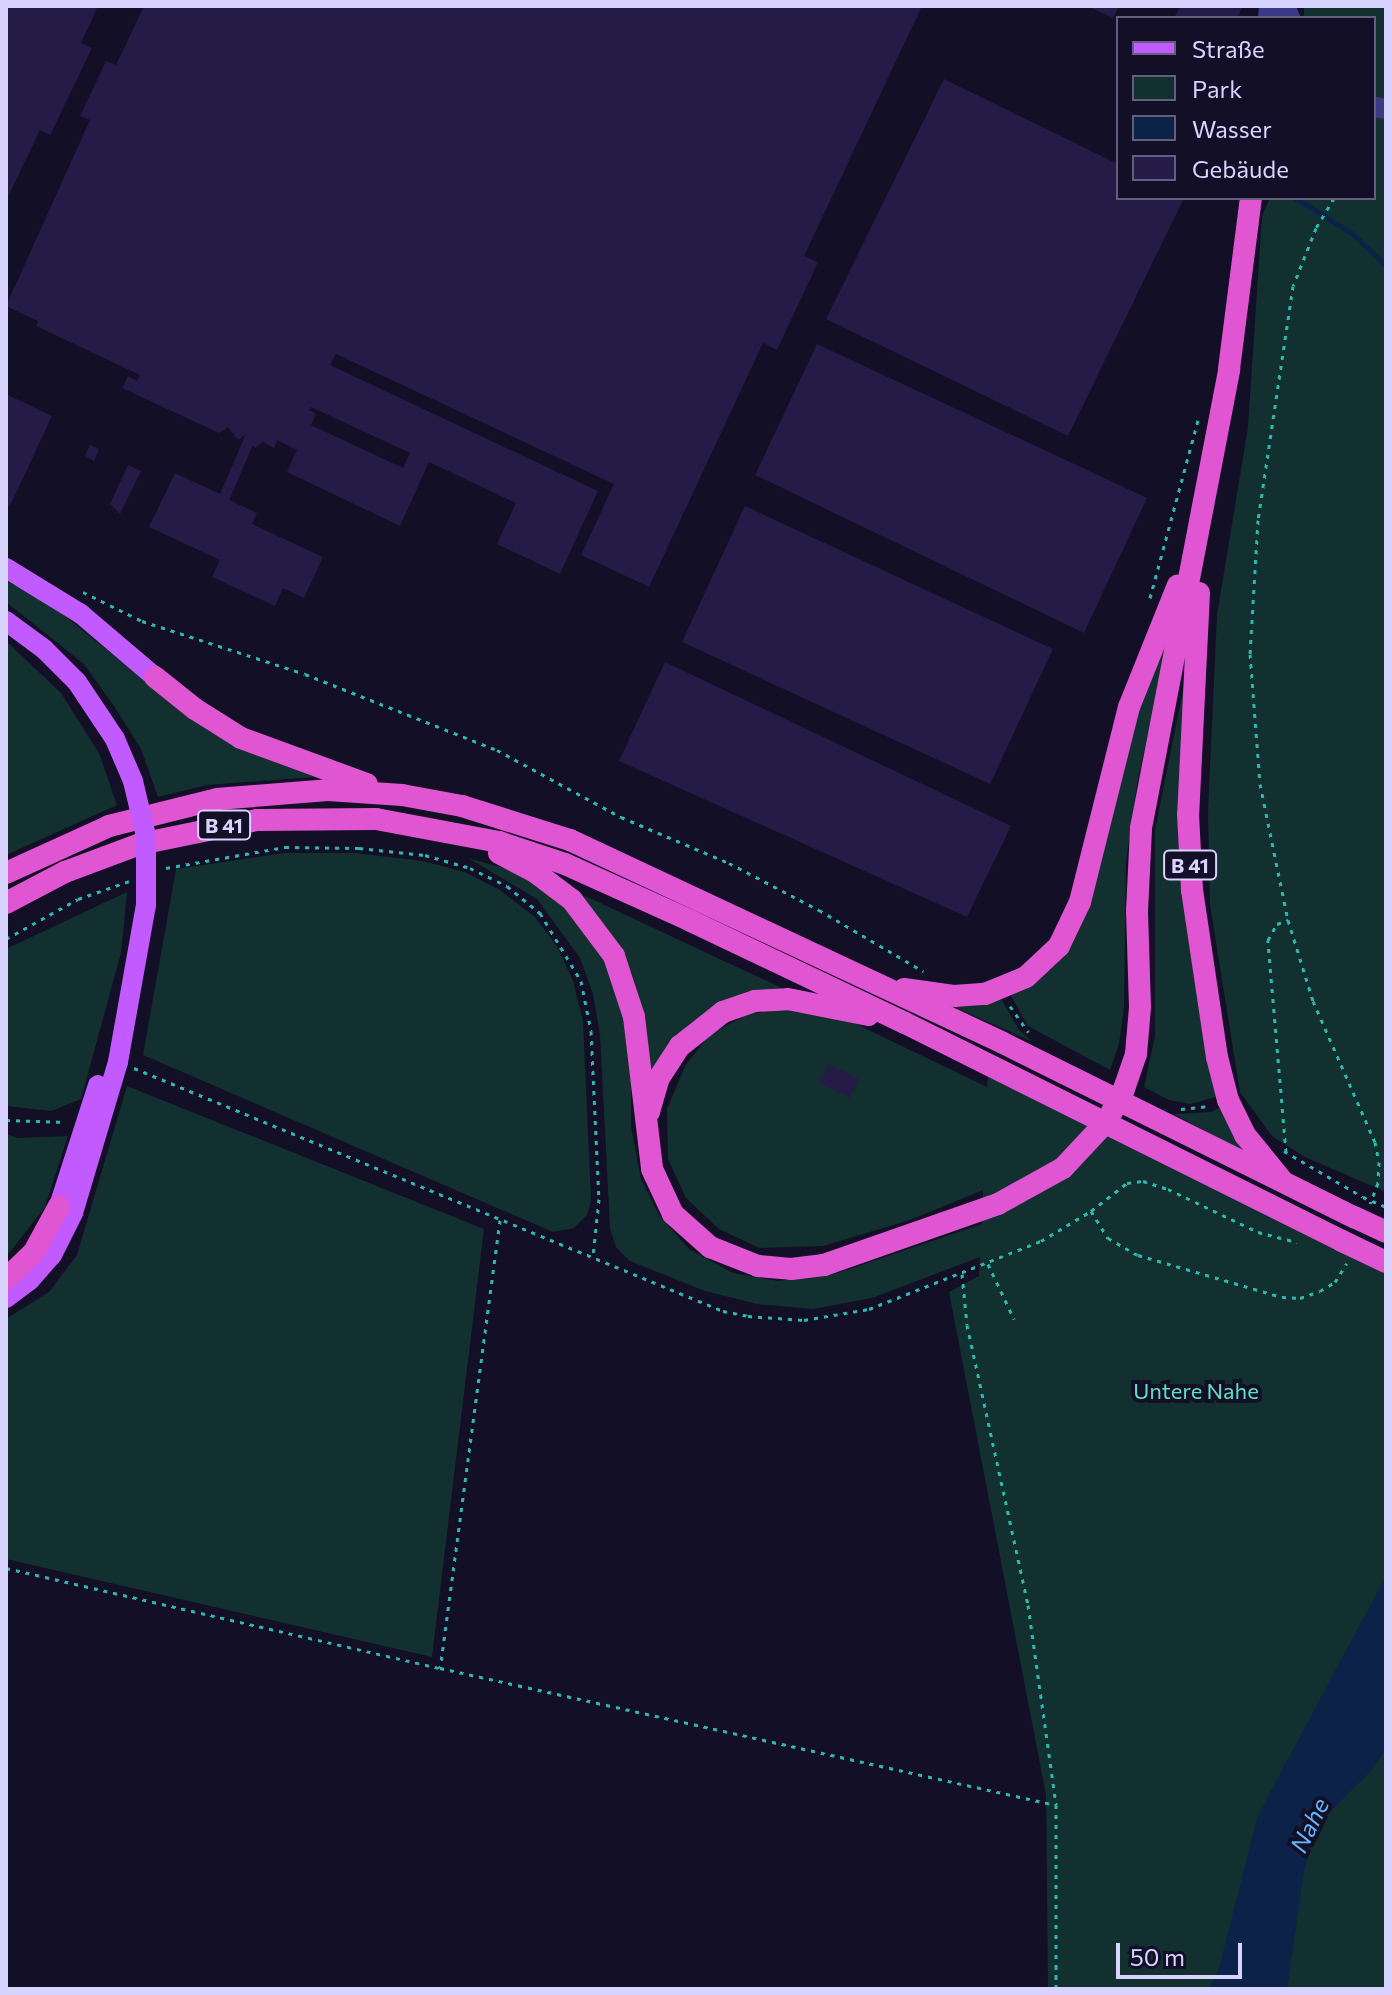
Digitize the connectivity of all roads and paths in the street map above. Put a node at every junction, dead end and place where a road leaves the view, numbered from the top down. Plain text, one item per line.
1 (1333, 200) edge
2 (1253, 201) edge
3 (1202, 522) junction
4 (6, 568) edge
5 (74, 587) dead end
6 (6, 621) edge
7 (155, 677) joint
8 (402, 795) junction
9 (455, 831) junction
10 (158, 871) dead end
11 (6, 873) edge
12 (131, 880) dead end
13 (6, 903) edge
14 (1288, 920) junction
15 (6, 939) edge
16 (139, 956) junction
17 (931, 976) dead end
18 (883, 985) junction
19 (905, 1023) junction
20 (118, 1062) junction
21 (88, 1117) junction
22 (6, 1120) edge
23 (649, 1153) junction
24 (1287, 1186) junction
25 (59, 1206) joint
26 (1386, 1207) edge
27 (1361, 1209) junction
28 (1091, 1211) junction
29 (500, 1220) junction
30 (1386, 1232) edge
31 (1298, 1242) dead end
32 (1345, 1249) junction
33 (593, 1256) junction
34 (1386, 1262) edge
35 (988, 1263) junction
36 (962, 1274) junction
37 (6, 1279) edge
38 (6, 1298) edge
39 (1014, 1319) dead end
40 (6, 1568) edge
41 (440, 1668) junction
42 (1056, 1805) junction
43 (1056, 1989) edge

1 - 14 path
2 - 3 highway
3 - 18 highway, B 41
3 - 23 highway, B 41, bridge
3 - 24 highway, B 41
4 - 7 main road
5 - 17 path
6 - 16 main road, bridge
7 - 8 highway
8 - 11 highway, B 41
8 - 18 highway, B 41
9 - 13 highway, B 41
9 - 19 highway, B 41
9 - 23 highway
10 - 33 path
12 - 15 path
14 - 27 path
14 - 27 path
16 - 20 main road
16 - 21 main road
18 - 24 highway, B 41
19 - 23 highway
19 - 32 highway, B 41
20 - 29 path
20 - 38 main road
21 - 22 path
21 - 25 main road
24 - 27 highway, B 41
25 - 37 highway
26 - 27 path, bridge
27 - 30 highway, B 41, bridge
28 - 31 path
28 - 32 path
28 - 35 path
29 - 33 path
29 - 41 path
32 - 34 highway, B 41, bridge
33 - 36 path
35 - 36 path
35 - 39 path
36 - 42 path
40 - 41 path
41 - 42 path
42 - 43 path

